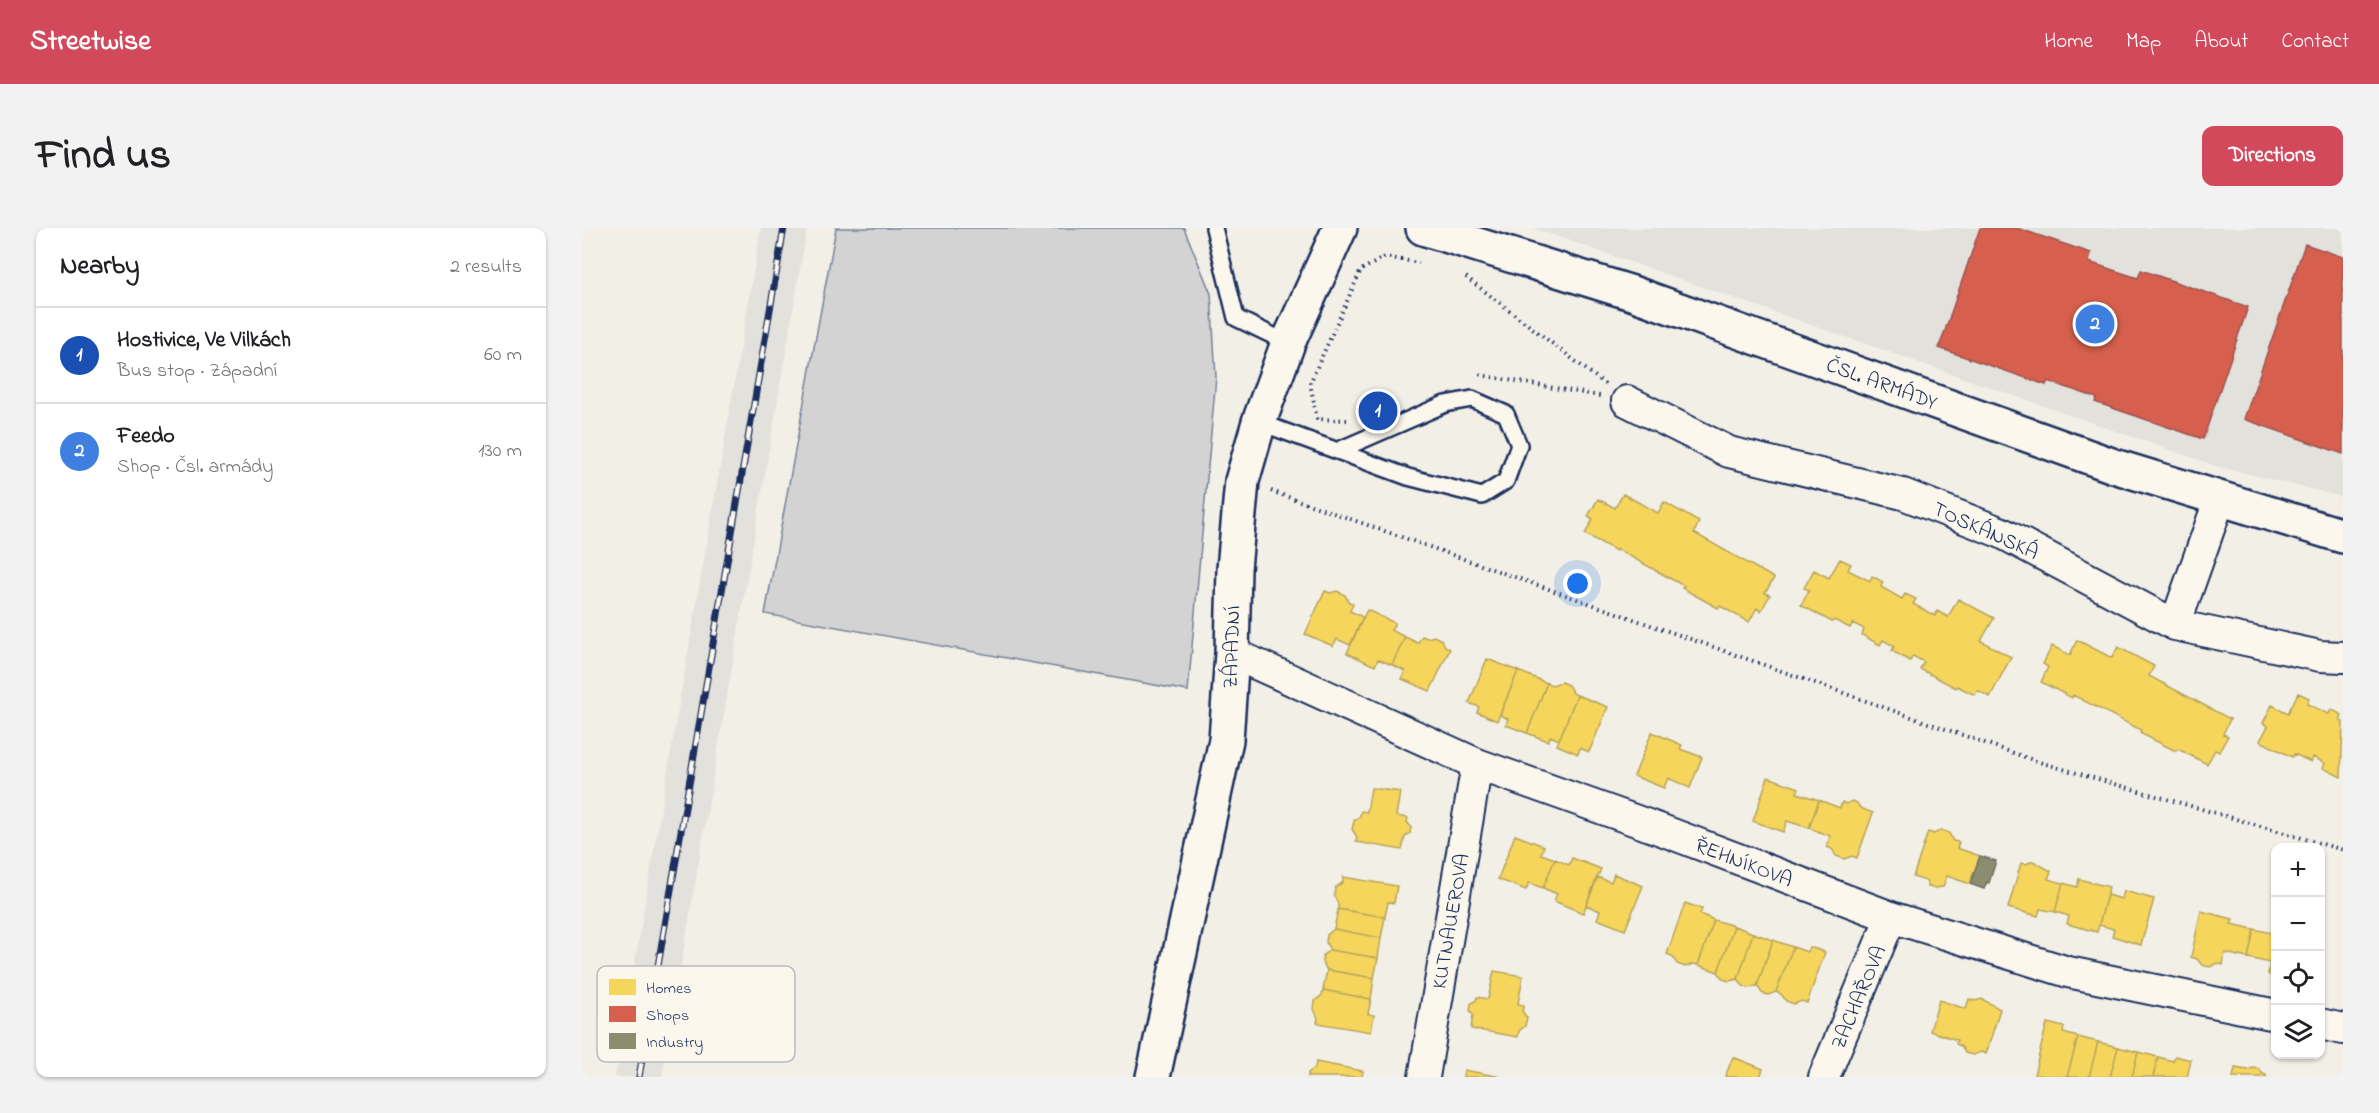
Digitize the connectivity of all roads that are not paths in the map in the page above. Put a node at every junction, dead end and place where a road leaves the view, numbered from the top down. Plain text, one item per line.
1 (1214, 228) edge
2 (1340, 228) edge
3 (1423, 228) edge
4 (1288, 343) junction
5 (1627, 401) road end
6 (1259, 422) junction
7 (1337, 451) junction
8 (2220, 498) junction
9 (2343, 536) edge
10 (2175, 625) junction
11 (1232, 653) junction
12 (2343, 657) edge
13 (1477, 765) junction
14 (1891, 918) junction
15 (2271, 1014) edge
16 (2325, 1025) edge
17 (2343, 1029) edge
18 (1153, 1077) edge
19 (1424, 1077) edge
20 (1824, 1077) edge

1 - 4 lane
2 - 4 main road, ZÁPADNÍ
3 - 8 main road, ČSL. ARMÁDY
4 - 6 main road, ZÁPADNÍ
5 - 10 street, TOSKÁNSKÁ
6 - 7 lane
6 - 11 main road, ZÁPADNÍ
7 - 7 lane
8 - 9 main road, ČSL. ARMÁDY
8 - 10 street
10 - 12 street, TOSKÁNSKÁ
11 - 13 street, ŘEHNÍKOVA
11 - 18 main road, ZÁPADNÍ
13 - 14 street, ŘEHNÍKOVA
13 - 19 street, KUTNAUEROVA
14 - 15 street, ŘEHNÍKOVA
14 - 20 street, ZACHAŘOVA
16 - 17 street

